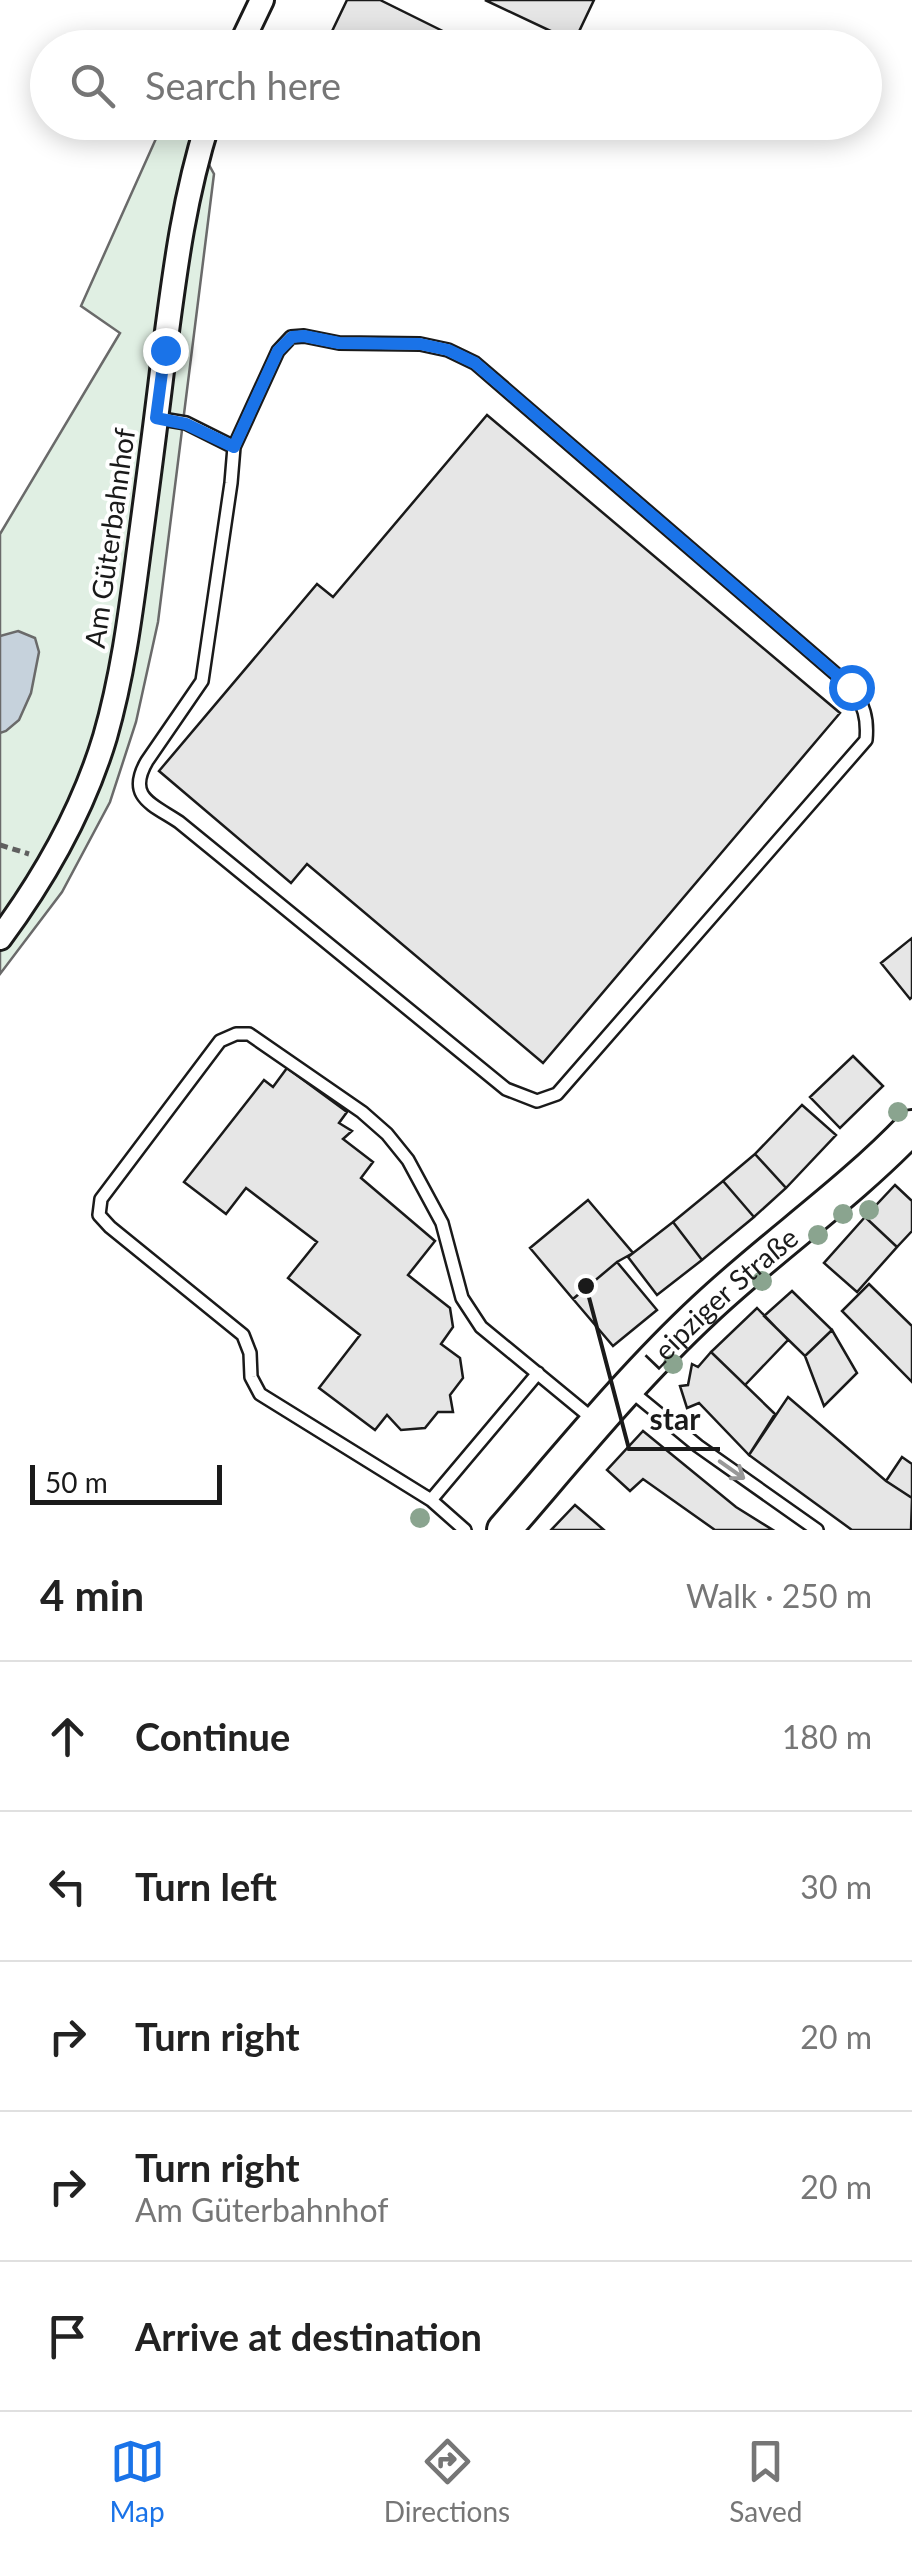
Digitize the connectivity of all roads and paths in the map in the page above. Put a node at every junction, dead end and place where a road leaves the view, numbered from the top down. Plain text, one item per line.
1 (262, 0) edge
2 (248, 30) edge
3 (203, 140) edge
4 (156, 418) junction
5 (234, 447) junction
6 (0, 938) edge
7 (912, 1127) edge
8 (538, 1373) junction
9 (628, 1388) junction
10 (598, 1422) junction
11 (430, 1500) junction
12 (465, 1530) edge
13 (504, 1530) edge
14 (817, 1530) edge

1 - 2 street
3 - 4 street, Am Güterbahnhof
4 - 5 lane
4 - 6 street, Am Güterbahnhof
5 - 5 lane
7 - 9 street, Leipziger Straße
8 - 10 lane
8 - 11 lane
8 - 11 lane
9 - 10 street, Leipziger Straße
9 -> 14 lane
10 - 13 street, Leipziger Straße
11 - 12 lane

